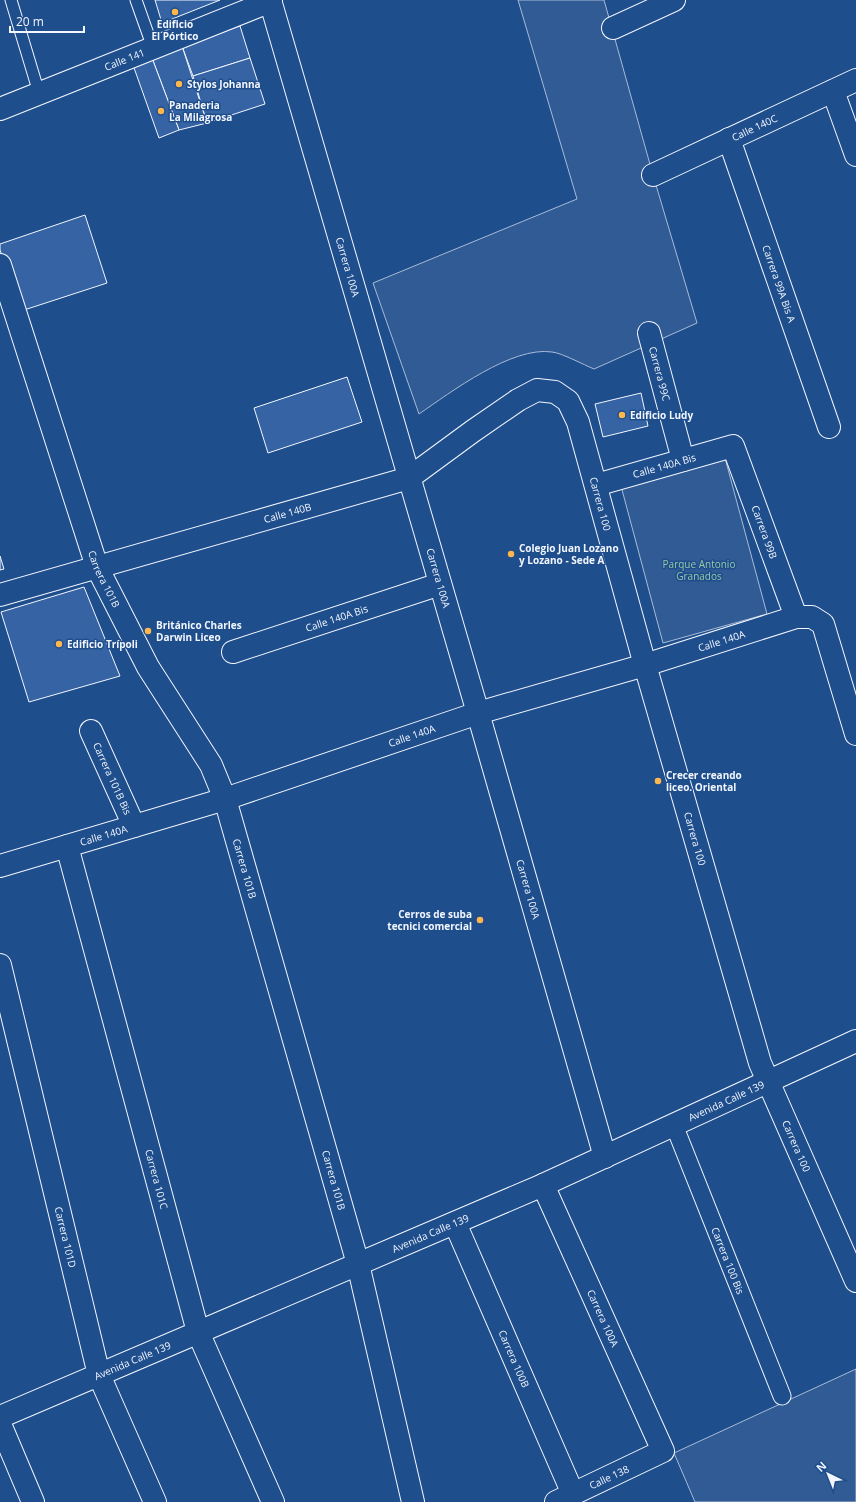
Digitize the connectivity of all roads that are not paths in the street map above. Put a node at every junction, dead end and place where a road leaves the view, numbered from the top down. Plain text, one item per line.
1 (11, 0) edge
2 (136, 0) edge
3 (674, 0) edge
4 (270, 1) edge
5 (613, 28) dead end
6 (153, 48) junction
7 (856, 80) edge
8 (833, 90) junction
9 (39, 93) junction
10 (0, 108) edge
11 (729, 140) junction
12 (856, 155) edge
13 (653, 175) dead end
14 (0, 265) edge
15 (649, 333) dead end
16 (555, 392) joint
17 (829, 427) dead end
18 (732, 446) joint
19 (683, 460) junction
20 (409, 478) junction
21 (596, 485) junction
22 (97, 567) junction
23 (440, 584) junction
24 (0, 595) edge
25 (796, 617) junction
26 (233, 652) dead end
27 (645, 665) junction
28 (478, 713) junction
29 (91, 731) dead end
30 (856, 734) edge
31 (225, 799) junction
32 (134, 826) junction
33 (67, 846) junction
34 (1, 864) edge
35 (0, 965) edge
36 (856, 1041) edge
37 (768, 1082) junction
38 (674, 1125) junction
39 (605, 1157) junction
40 (543, 1185) junction
41 (455, 1223) junction
42 (358, 1264) junction
43 (856, 1281) edge
44 (198, 1332) junction
45 (99, 1374) junction
46 (782, 1396) dead end
47 (0, 1417) edge
48 (0, 1424) edge
49 (663, 1452) joint
50 (565, 1498) edge
51 (33, 1502) edge
52 (155, 1502) edge
53 (273, 1502) edge
54 (413, 1502) edge

1 - 9 lane
2 - 6 lane
3 - 5 street
4 - 6 street, Calle 141
4 - 20 street, Carrera 100A
6 - 9 street, Calle 141
7 - 8 street, Calle 140C
8 - 11 street, Calle 140C
8 - 12 street
9 - 10 street, Calle 141
11 - 13 street, Calle 140C
11 - 17 street, Carrera 99A Bis A
14 - 22 street, Carrera 101B
15 - 19 street, Carrera 99C
16 - 20 street, Calle 140B
16 - 21 street, Carrera 100
18 - 19 street, Calle 140A Bis
18 - 25 street, Carrera 99B
19 - 21 street, Calle 140A Bis
20 - 22 street, Calle 140B
20 - 23 street, Carrera 100A
21 - 27 street, Carrera 100
22 - 24 street, Calle 140B
22 - 31 street, Carrera 101B
23 - 26 street, Calle 140A Bis
23 - 28 street, Carrera 100A
25 - 27 street, Calle 140A
25 - 30 street, Calle 140A
27 - 28 street, Calle 140A
27 - 37 street, Carrera 100
28 - 31 street, Calle 140A
28 - 39 street, Carrera 100A
29 - 32 street, Carrera 101B Bis
31 - 32 street, Calle 140A
31 - 42 street, Carrera 101B
32 - 33 street, Calle 140A
33 - 34 street, Calle 140A
33 - 44 street, Carrera 101C
35 - 45 street, Carrera 101D
36 - 37 street, Avenida Calle 139
37 - 38 street, Avenida Calle 139
37 - 43 street, Carrera 100
38 - 39 street, Avenida Calle 139
38 - 46 street, Carrera 100 Bis
39 - 40 street, Avenida Calle 139
40 - 41 street, Avenida Calle 139
40 - 49 street, Carrera 100A
41 - 42 street, Avenida Calle 139
41 - 50 street, Carrera 100B
42 - 44 street, Avenida Calle 139
42 - 54 street, Carrera 101B
44 - 45 street, Avenida Calle 139
44 - 53 street, Carrera 101C
45 - 47 street, Avenida Calle 139
45 - 52 street, Carrera 101D
48 - 51 street
49 - 50 street, Calle 138

